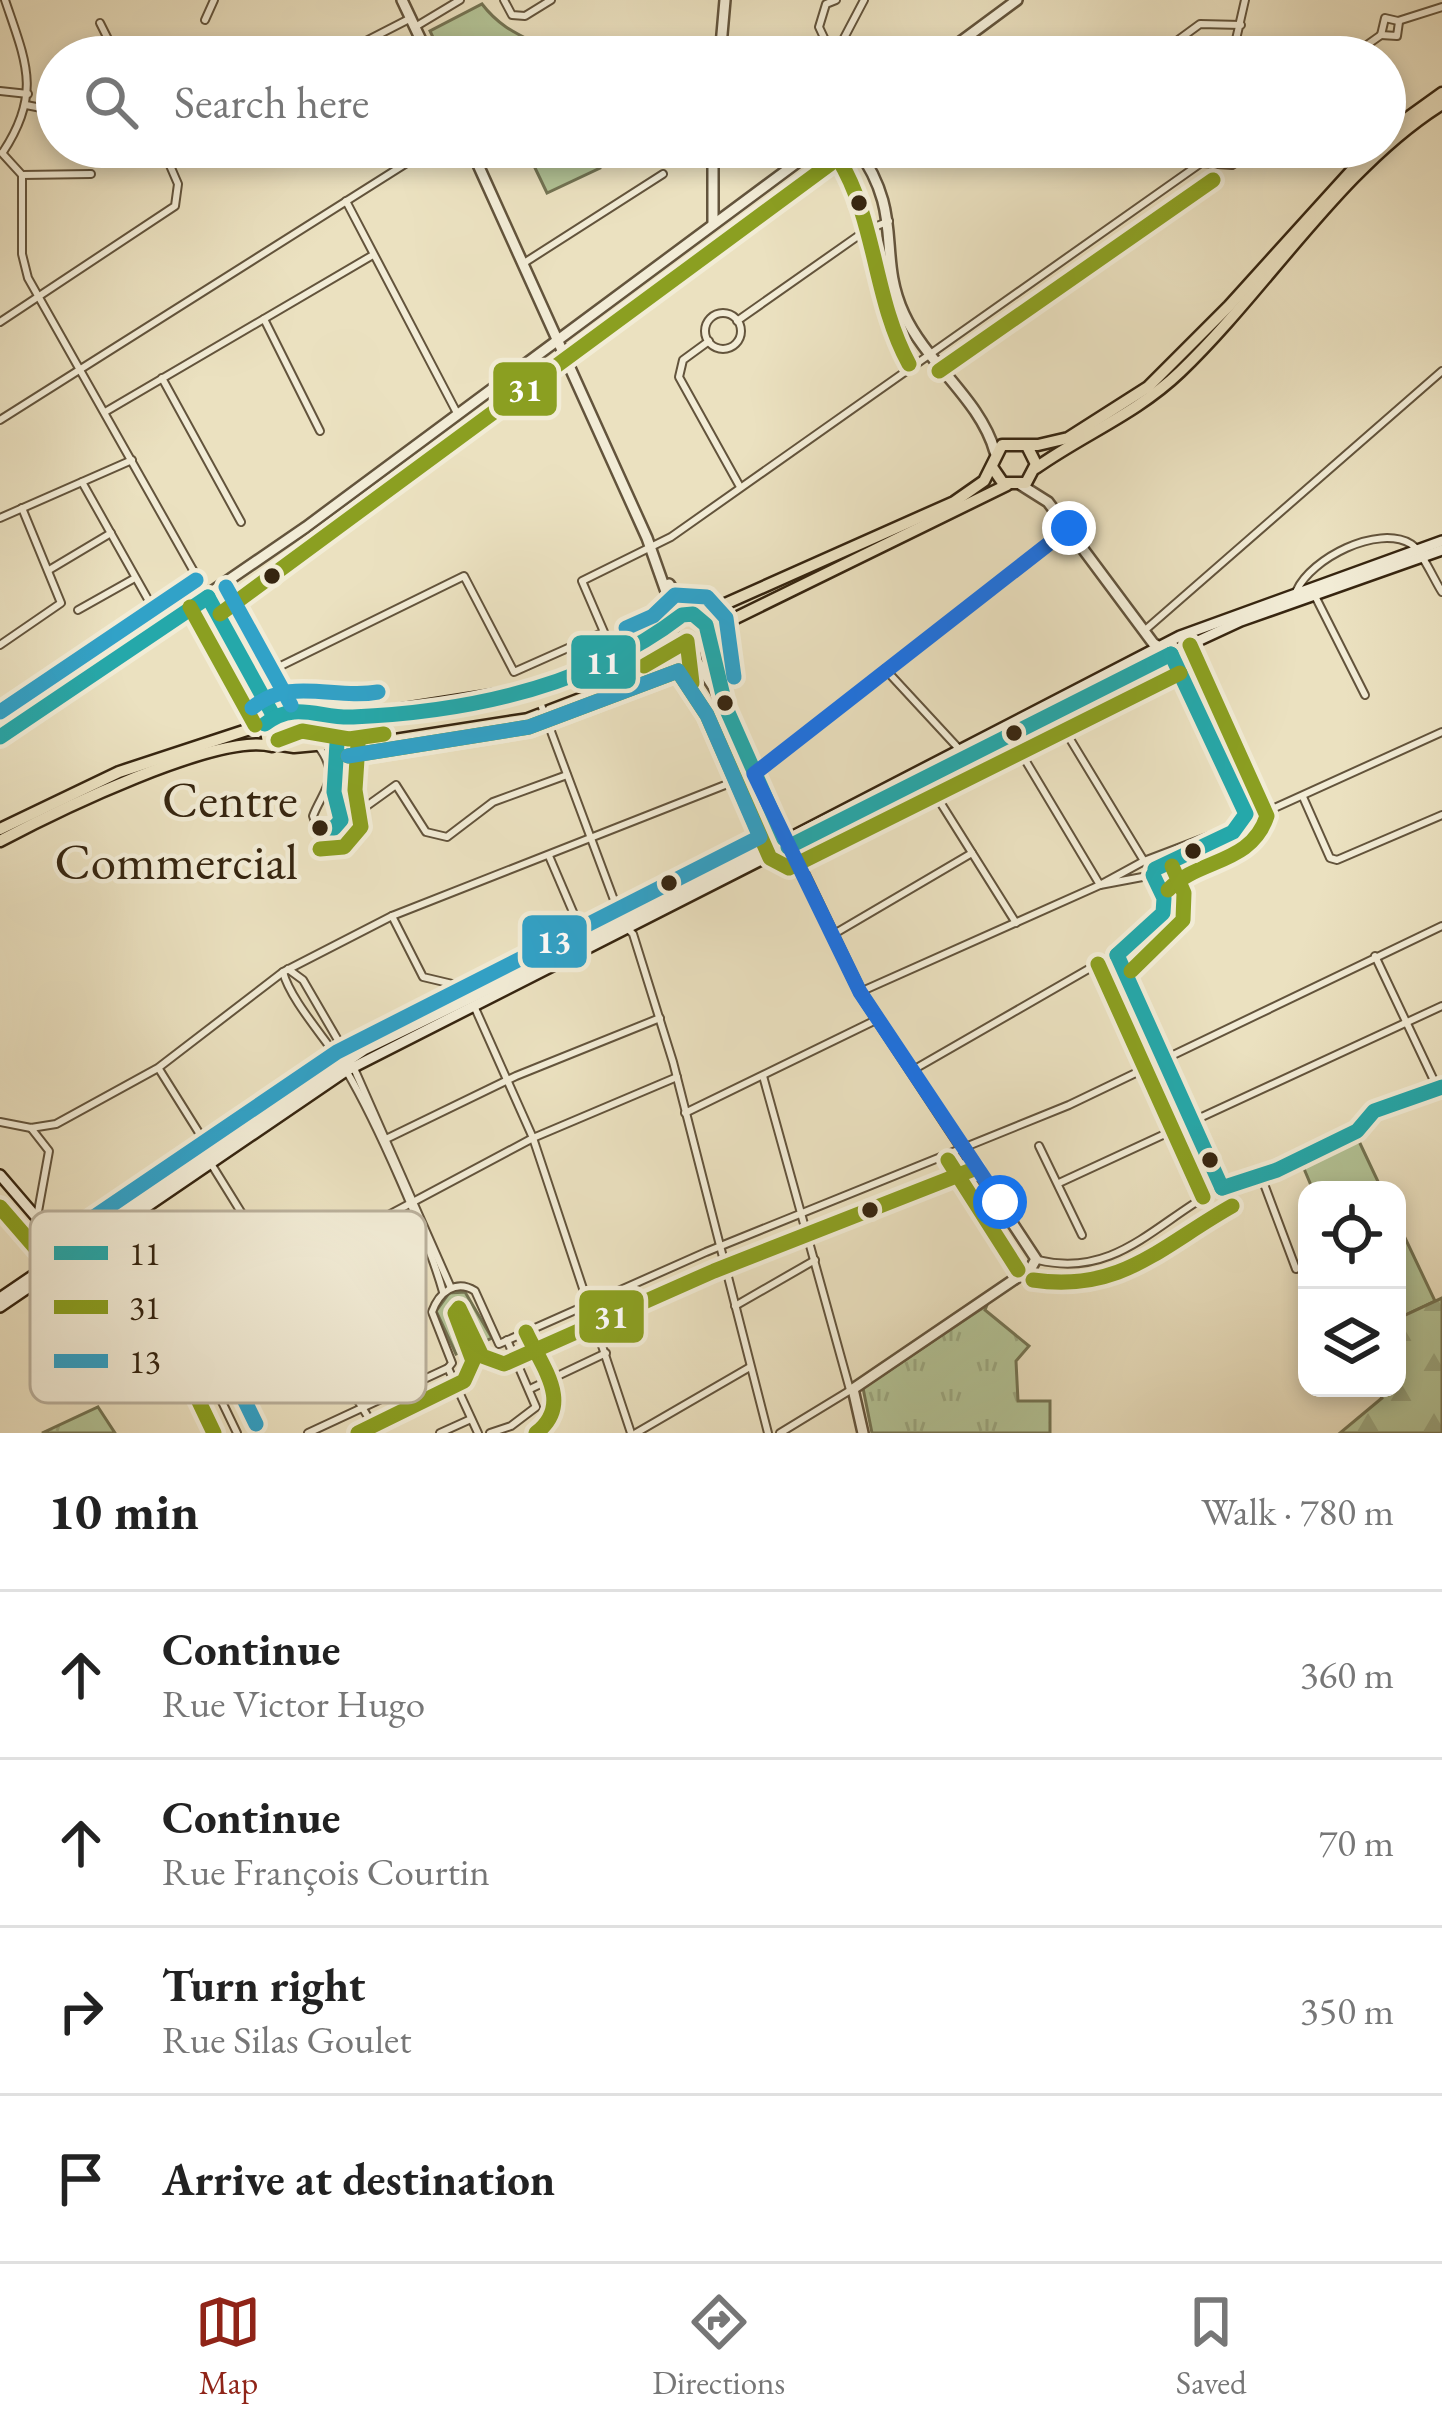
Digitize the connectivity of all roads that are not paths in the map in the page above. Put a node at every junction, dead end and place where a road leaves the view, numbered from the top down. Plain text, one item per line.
1 (5, 0) edge
2 (214, 0) edge
3 (403, 0) edge
4 (460, 0) edge
5 (504, 0) edge
6 (551, 0) edge
7 (725, 0) edge
8 (836, 0) edge
9 (864, 0) edge
10 (1017, 0) edge
11 (1245, 0) edge
12 (1442, 8) edge
13 (205, 20) dead end
14 (1398, 21) junction
15 (413, 22) junction
16 (100, 23) dead end
17 (1241, 25) junction
18 (1382, 34) junction
19 (106, 36) edge
20 (382, 36) edge
21 (419, 36) edge
22 (722, 36) edge
23 (823, 36) edge
24 (844, 36) edge
25 (968, 36) edge
26 (1184, 36) edge
27 (1238, 36) edge
28 (1379, 36) edge
29 (0, 91) edge
30 (1442, 93) edge
31 (28, 94) junction
32 (1442, 104) edge
33 (26, 105) junction
34 (36, 107) edge
35 (1406, 119) edge
36 (1406, 135) edge
37 (1, 154) edge
38 (171, 168) edge
39 (401, 168) edge
40 (479, 168) edge
41 (713, 168) edge
42 (789, 168) edge
43 (870, 168) edge
44 (1194, 168) edge
45 (1353, 168) edge
46 (1368, 168) edge
47 (91, 174) dead end
48 (663, 174) dead end
49 (22, 175) junction
50 (348, 204) junction
51 (890, 220) junction
52 (713, 224) junction
53 (373, 255) junction
54 (521, 264) junction
55 (38, 296) junction
56 (264, 320) junction
57 (737, 321) junction
58 (0, 322) edge
59 (709, 341) junction
60 (557, 344) junction
61 (927, 354) junction
62 (76, 371) junction
63 (1442, 371) edge
64 (162, 379) junction
65 (105, 412) junction
66 (459, 416) junction
67 (0, 419) edge
68 (320, 431) dead end
69 (988, 431) junction
70 (1011, 442) junction
71 (1025, 445) junction
72 (995, 452) junction
73 (132, 460) junction
74 (992, 467) junction
75 (1034, 472) junction
76 (82, 482) junction
77 (740, 485) junction
78 (1014, 485) junction
79 (1039, 493) junction
80 (977, 494) junction
81 (22, 508) junction
82 (0, 518) edge
83 (241, 522) dead end
84 (1069, 528) junction
85 (110, 533) junction
86 (1442, 546) edge
87 (652, 549) junction
88 (1419, 553) junction
89 (49, 569) junction
90 (135, 578) junction
91 (664, 579) junction
92 (1297, 590) junction
93 (1442, 592) edge
94 (1314, 594) junction
95 (208, 597) junction
96 (77, 610) dead end
97 (693, 615) junction
98 (716, 617) junction
99 (674, 623) junction
100 (163, 626) junction
101 (1144, 631) junction
102 (706, 636) junction
103 (0, 645) edge
104 (685, 648) junction
105 (1159, 648) junction
106 (1171, 654) junction
107 (885, 668) junction
108 (254, 679) junction
109 (716, 691) junction
110 (1365, 695) dead end
111 (540, 703) junction
112 (1053, 711) junction
113 (340, 717) junction
114 (269, 720) junction
115 (1442, 732) edge
116 (1009, 734) junction
117 (0, 736) edge
118 (341, 739) junction
119 (272, 746) junction
120 (318, 746) junction
121 (962, 753) junction
122 (754, 774) junction
123 (567, 776) junction
124 (925, 778) junction
125 (1302, 796) junction
126 (324, 801) junction
127 (337, 805) junction
128 (341, 814) junction
129 (1246, 814) junction
130 (1442, 815) edge
131 (0, 829) edge
132 (592, 837) junction
133 (0, 841) edge
134 (786, 843) junction
135 (972, 853) junction
136 (549, 856) junction
137 (1147, 868) junction
138 (1100, 885) junction
139 (392, 916) junction
140 (1016, 924) junction
141 (627, 926) junction
142 (1442, 926) edge
143 (831, 936) junction
144 (585, 940) junction
145 (1117, 955) junction
146 (1375, 956) junction
147 (286, 971) junction
148 (482, 991) junction
149 (860, 992) junction
150 (1442, 1006) edge
151 (475, 1008) junction
152 (660, 1018) junction
153 (879, 1018) junction
154 (1407, 1022) junction
155 (1164, 1058) junction
156 (347, 1065) junction
157 (158, 1068) junction
158 (913, 1070) junction
159 (677, 1076) junction
160 (763, 1076) junction
161 (508, 1079) junction
162 (1440, 1088) edge
163 (685, 1113) junction
164 (1191, 1121) junction
165 (0, 1122) edge
166 (31, 1128) junction
167 (533, 1138) junction
168 (382, 1140) junction
169 (1039, 1147) dead end
170 (966, 1149) junction
171 (211, 1157) junction
172 (0, 1175) edge
173 (1261, 1176) junction
174 (1059, 1183) junction
175 (1222, 1188) junction
176 (39, 1190) junction
177 (20, 1197) junction
178 (410, 1203) junction
179 (32, 1211) edge
180 (37, 1211) edge
181 (131, 1211) edge
182 (242, 1211) edge
183 (395, 1211) edge
184 (413, 1211) edge
185 (804, 1213) junction
186 (1082, 1235) dead end
187 (426, 1241) edge
188 (719, 1246) junction
189 (1036, 1259) junction
190 (815, 1260) junction
191 (1295, 1269) dead end
192 (30, 1279) edge
193 (30, 1284) edge
194 (447, 1290) junction
195 (0, 1298) edge
196 (591, 1302) junction
197 (0, 1307) edge
198 (734, 1307) junction
199 (503, 1342) junction
200 (606, 1353) junction
201 (450, 1365) junction
202 (750, 1367) junction
203 (426, 1377) edge
204 (530, 1389) junction
205 (851, 1390) junction
206 (222, 1403) edge
207 (358, 1403) edge
208 (371, 1403) edge
209 (361, 1408) junction
210 (471, 1419) junction
211 (512, 1430) edge
212 (237, 1433) edge
213 (308, 1433) edge
214 (378, 1433) edge
215 (440, 1433) edge
216 (478, 1433) edge
217 (490, 1433) edge
218 (633, 1433) edge
219 (767, 1433) edge
220 (780, 1433) edge
221 (863, 1433) edge

1 - 31 street
2 - 13 street
3 - 15 street
4 - 15 street
5 - 6 street
7 - 22 street
8 - 23 street
9 - 24 street
10 - 25 street
11 - 17 street
12 - 14 street
14 - 18 street
14 - 18 street
15 - 20 street
15 - 21 street
16 - 19 street
17 - 26 street
17 - 27 street
18 - 28 street
29 - 31 street
30 - 35 main road
31 - 33 street
32 - 36 main road
33 - 34 street
33 - 37 street
37 - 49 street
38 - 55 street
39 - 50 street
40 - 54 street
41 - 52 street
42 - 52 street
43 - 51 street
44 - 61 street
45 - 71 main road
46 - 75 main road
47 - 49 street
48 - 54 street
49 - 55 street
50 - 53 street
50 - 62 street
51 - 57 street
51 - 61 street
52 - 60 street
53 - 56 street
53 - 66 street
54 - 60 street
55 - 58 street
55 - 62 street
56 - 64 street
56 - 68 street
57 - 59 street
57 - 59 street
59 - 77 street
60 - 66 street
60 - 87 street
61 - 69 street
61 - 77 street
62 - 65 street
62 - 67 street
63 - 101 street
64 - 65 street
64 - 83 street
65 - 73 street
66 - 95 street
69 - 70 street
69 - 72 street
70 - 71 main road
70 - 72 main road
71 - 75 main road
72 - 74 main road
73 - 76 street
73 - 95 street
74 - 78 main road
74 - 80 main road
75 - 78 main road
75 - 79 street
76 - 81 street
76 - 85 street
77 - 87 street
78 - 79 street
78 - 80 main road
79 - 84 street
80 - 98 main road
81 - 82 street
81 - 89 street
84 - 101 street
84 - 107 street
85 - 89 street
85 - 90 street
86 - 88 street
87 - 91 street
87 - 108 street
88 - 92 street
88 - 92 street
88 - 93 street
88 - 94 street
89 - 103 street
90 - 96 street
90 - 100 street
91 - 97 street
91 - 99 street
92 - 105 street
94 - 106 street
94 - 110 street
95 - 100 street
95 - 108 street
97 - 98 main road
97 - 99 main road
97 - 102 main road
98 - 102 main road
99 - 104 main road
99 - 113 main road
100 - 117 street
101 - 105 street
102 - 104 main road
102 - 109 street
104 - 109 street
104 - 111 main road
105 - 106 street
105 - 121 street
106 - 112 street
106 - 129 street
107 - 121 street
107 - 122 street
108 - 114 street
109 - 122 street
111 - 118 main road
111 - 123 street
112 - 116 street
112 - 137 street
113 - 114 main road
113 - 118 main road
114 - 119 main road
114 - 131 main road
115 - 125 street
116 - 121 street
116 - 138 street
118 - 120 main road
118 - 127 street
119 - 120 main road
119 - 133 main road
120 - 126 street
121 - 124 street
121 - 134 street
122 - 132 street
122 - 134 street
123 - 128 street
123 - 132 street
124 - 134 street
124 - 135 street
125 - 129 street
125 - 130 street
126 - 127 street
126 - 128 street
127 - 128 street
129 - 137 street
132 - 136 street
132 - 141 street
134 - 141 street
134 - 143 street
135 - 140 street
135 - 143 street
136 - 139 street
136 - 144 street
137 - 138 street
137 - 145 street
138 - 140 street
139 - 147 street
139 - 148 street
140 - 149 street
141 - 144 street
141 - 151 street
141 - 152 street
142 - 146 street
143 - 149 street
144 - 148 street
145 - 155 street
145 - 158 street
146 - 154 street
146 - 155 street
147 - 156 street
147 - 156 street
147 - 157 street
148 - 156 street
149 - 153 street
150 - 154 street
151 - 156 street
151 - 161 street
152 - 159 street
152 - 161 street
153 - 158 street
153 - 160 street
154 - 162 street
154 - 164 street
155 - 164 street
155 - 170 street
156 - 168 street
156 - 171 street
157 - 166 street
157 - 171 street
158 - 170 street
159 - 163 street
159 - 167 street
160 - 163 street
160 - 185 street
161 - 167 street
161 - 168 street
162 - 173 street
163 - 188 street
164 - 174 street
164 - 175 street
165 - 166 street
166 - 176 street
167 - 178 street
167 - 196 street
168 - 178 street
169 - 174 street
170 - 185 street
170 - 189 street
171 - 181 street
171 - 182 street
172 - 177 street
173 - 175 street
173 - 191 street
174 - 186 street
175 - 189 street
176 - 177 street
176 - 180 street
177 - 179 street
178 - 183 street
178 - 184 street
185 - 188 street
185 - 190 street
187 - 194 street
188 - 196 street
188 - 198 street
189 - 205 street
190 - 198 street
190 - 205 street
192 - 195 street
193 - 197 street
194 - 199 street
194 - 201 street
196 - 199 street
196 - 200 street
198 - 202 street
199 - 204 street
200 - 204 street
200 - 218 street
201 - 203 street
201 - 210 street
202 - 218 street
202 - 219 street
204 - 211 street
205 - 220 street
205 - 221 street
206 - 212 street
207 - 209 street
208 - 209 street
209 - 213 street
209 - 214 street
210 - 215 street
210 - 216 street
211 - 217 street

